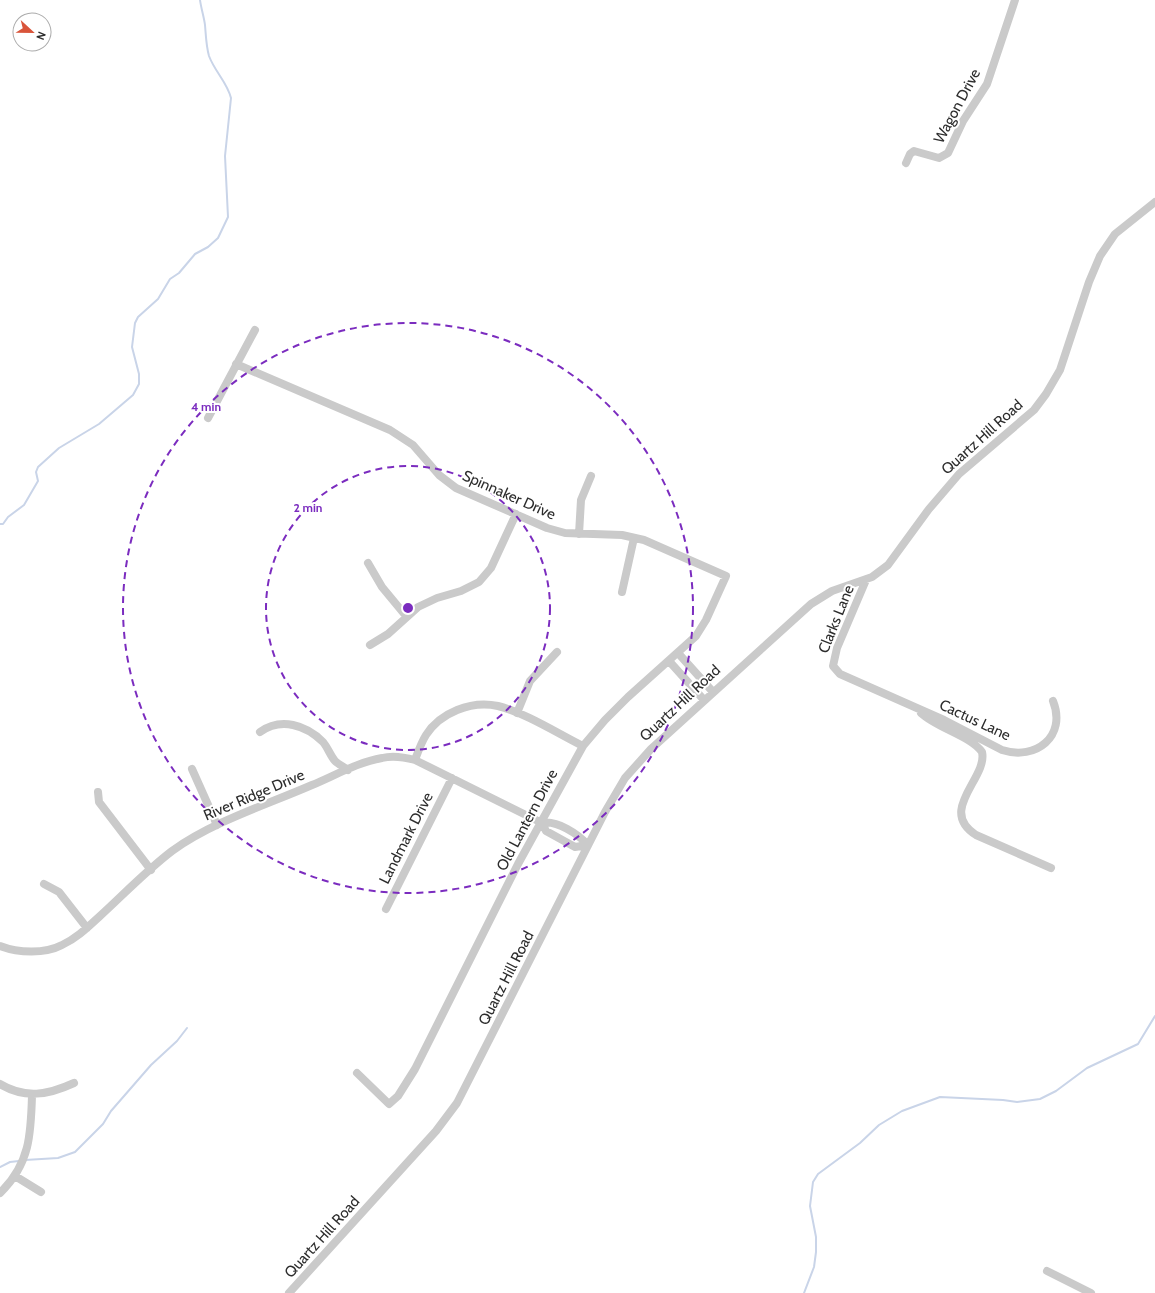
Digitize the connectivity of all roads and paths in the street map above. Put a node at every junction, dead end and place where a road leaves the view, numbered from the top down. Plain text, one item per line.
1 (1015, 0) edge
2 (906, 163) dead end
3 (1155, 202) edge
4 (255, 330) dead end
5 (236, 364) junction
6 (208, 418) dead end
7 (591, 476) dead end
8 (516, 514) junction
9 (579, 534) junction
10 (634, 538) junction
11 (368, 563) dead end
12 (726, 576) joint
13 (866, 580) junction
14 (622, 592) dead end
15 (406, 616) junction
16 (370, 645) dead end
17 (557, 652) dead end
18 (678, 653) junction
19 (668, 661) junction
20 (833, 668) joint
21 (713, 692) junction
22 (704, 700) junction
23 (1053, 701) dead end
24 (917, 708) junction
25 (517, 713) junction
26 (260, 732) dead end
27 (583, 746) junction
28 (415, 760) junction
29 (192, 769) dead end
30 (348, 770) junction
31 (452, 778) junction
32 (98, 792) dead end
33 (542, 823) junction
34 (217, 825) junction
35 (588, 846) junction
36 (1051, 868) dead end
37 (151, 870) junction
38 (44, 884) dead end
39 (386, 909) dead end
40 (87, 928) junction
41 (0, 946) edge
42 (357, 1073) dead end
43 (74, 1083) dead end
44 (0, 1084) edge
45 (32, 1095) junction
46 (15, 1176) junction
47 (41, 1192) dead end
48 (0, 1193) edge
49 (1047, 1270) dead end
50 (289, 1293) edge
51 (1091, 1293) edge

1 - 2 street, Wagon Drive
3 - 13 street, Quartz Hill Road
4 - 5 street
5 - 6 street
5 - 8 street, Spinnaker Drive
7 - 9 street
8 - 9 street, Spinnaker Drive
8 - 15 street
9 - 10 street, Spinnaker Drive
10 - 12 street, Spinnaker Drive
10 - 14 street
11 - 15 street
12 - 18 street, Old Lantern Drive
13 - 20 street, Clarks Lane
13 - 21 street, Quartz Hill Road
15 - 16 street
17 - 25 street
18 - 19 street, Old Lantern Drive
18 - 21 street
19 - 22 street
19 - 27 street, Old Lantern Drive
20 - 24 street, Cactus Lane
21 - 22 street, Quartz Hill Road
22 - 35 street, Quartz Hill Road
23 - 24 street, Cactus Lane
24 - 36 street, Cactus Lane
25 - 27 street
25 - 28 street
26 - 30 street
27 - 33 street, Old Lantern Drive
28 - 30 street, River Ridge Drive
28 - 31 street, River Ridge Drive
29 - 34 street
30 - 34 street, River Ridge Drive
31 - 33 street, River Ridge Drive
31 - 39 street, Landmark Drive
32 - 37 street
33 - 35 street, River Ridge Drive
33 - 42 street, Old Lantern Drive
34 - 37 street, River Ridge Drive
35 - 50 street, Quartz Hill Road
37 - 40 street, River Ridge Drive
38 - 40 street
40 - 41 street, River Ridge Drive
43 - 45 street
44 - 45 street
45 - 46 street
46 - 47 street
46 - 48 street
49 - 51 street

